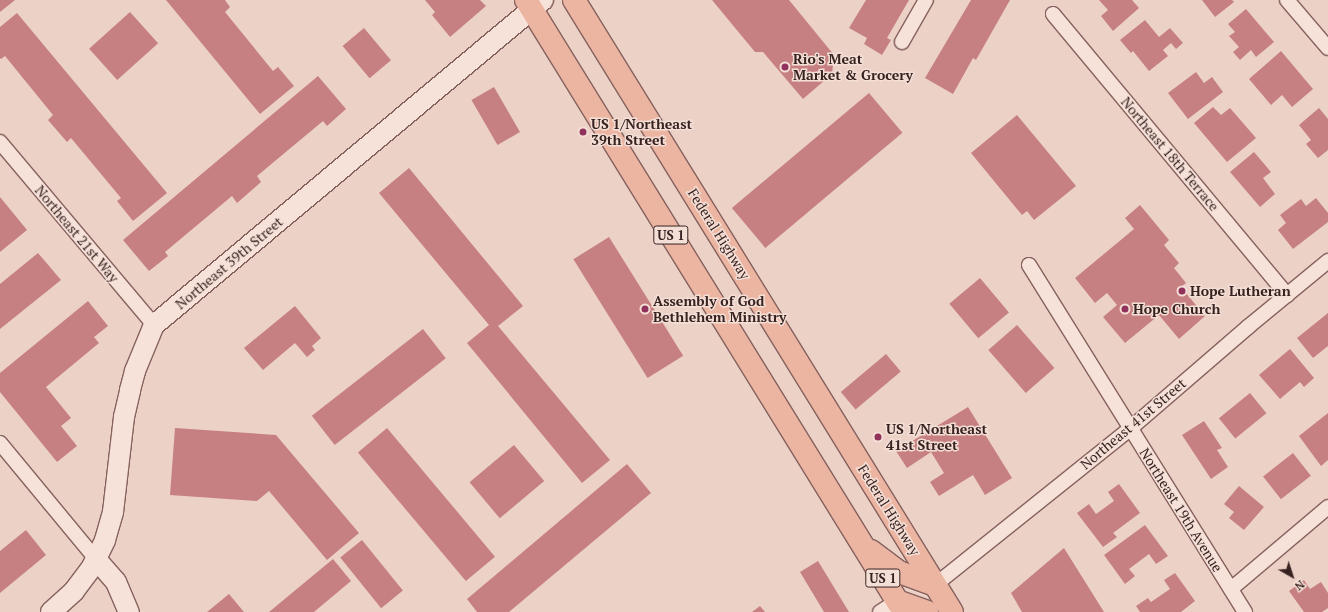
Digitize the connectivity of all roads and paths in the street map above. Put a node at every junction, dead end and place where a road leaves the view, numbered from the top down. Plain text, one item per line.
1 (574, 0) edge
2 (926, 0) edge
3 (1287, 0) edge
4 (533, 3) edge
5 (1054, 14) dead end
6 (902, 42) dead end
7 (1328, 48) edge
8 (0, 142) edge
9 (1328, 261) edge
10 (1029, 265) dead end
11 (1287, 295) junction
12 (154, 325) junction
13 (1131, 428) junction
14 (0, 443) edge
15 (1328, 508) edge
16 (862, 544) junction
17 (96, 559) junction
18 (935, 585) junction
19 (1231, 589) junction
20 (894, 608) edge
21 (51, 612) edge
22 (129, 612) edge
23 (927, 612) edge
24 (952, 612) edge
25 (1244, 612) edge

1 - 18 main road, Federal Highway / US 1
2 - 6 street
3 - 7 street
4 - 12 street, Northeast 39th Street
4 - 16 main road, US 1
5 - 11 street, Northeast 18th Terrace
8 - 12 street, Northeast 21st Way
9 - 11 street, Northeast 41st Street
10 - 13 street, Northeast 19th Avenue
11 - 13 street, Northeast 41st Street
12 - 17 street, Northeast 39th Street
13 - 18 street, Northeast 41st Street
13 - 19 street, Northeast 19th Avenue
14 - 17 street
15 - 19 street
16 - 18 main road
16 - 20 main road, US 1
17 - 21 street, Northeast 39th Street
17 - 22 street
18 - 24 main road, Federal Highway / US 1
19 - 25 street, Northeast 19th Avenue
20 - 23 main road

